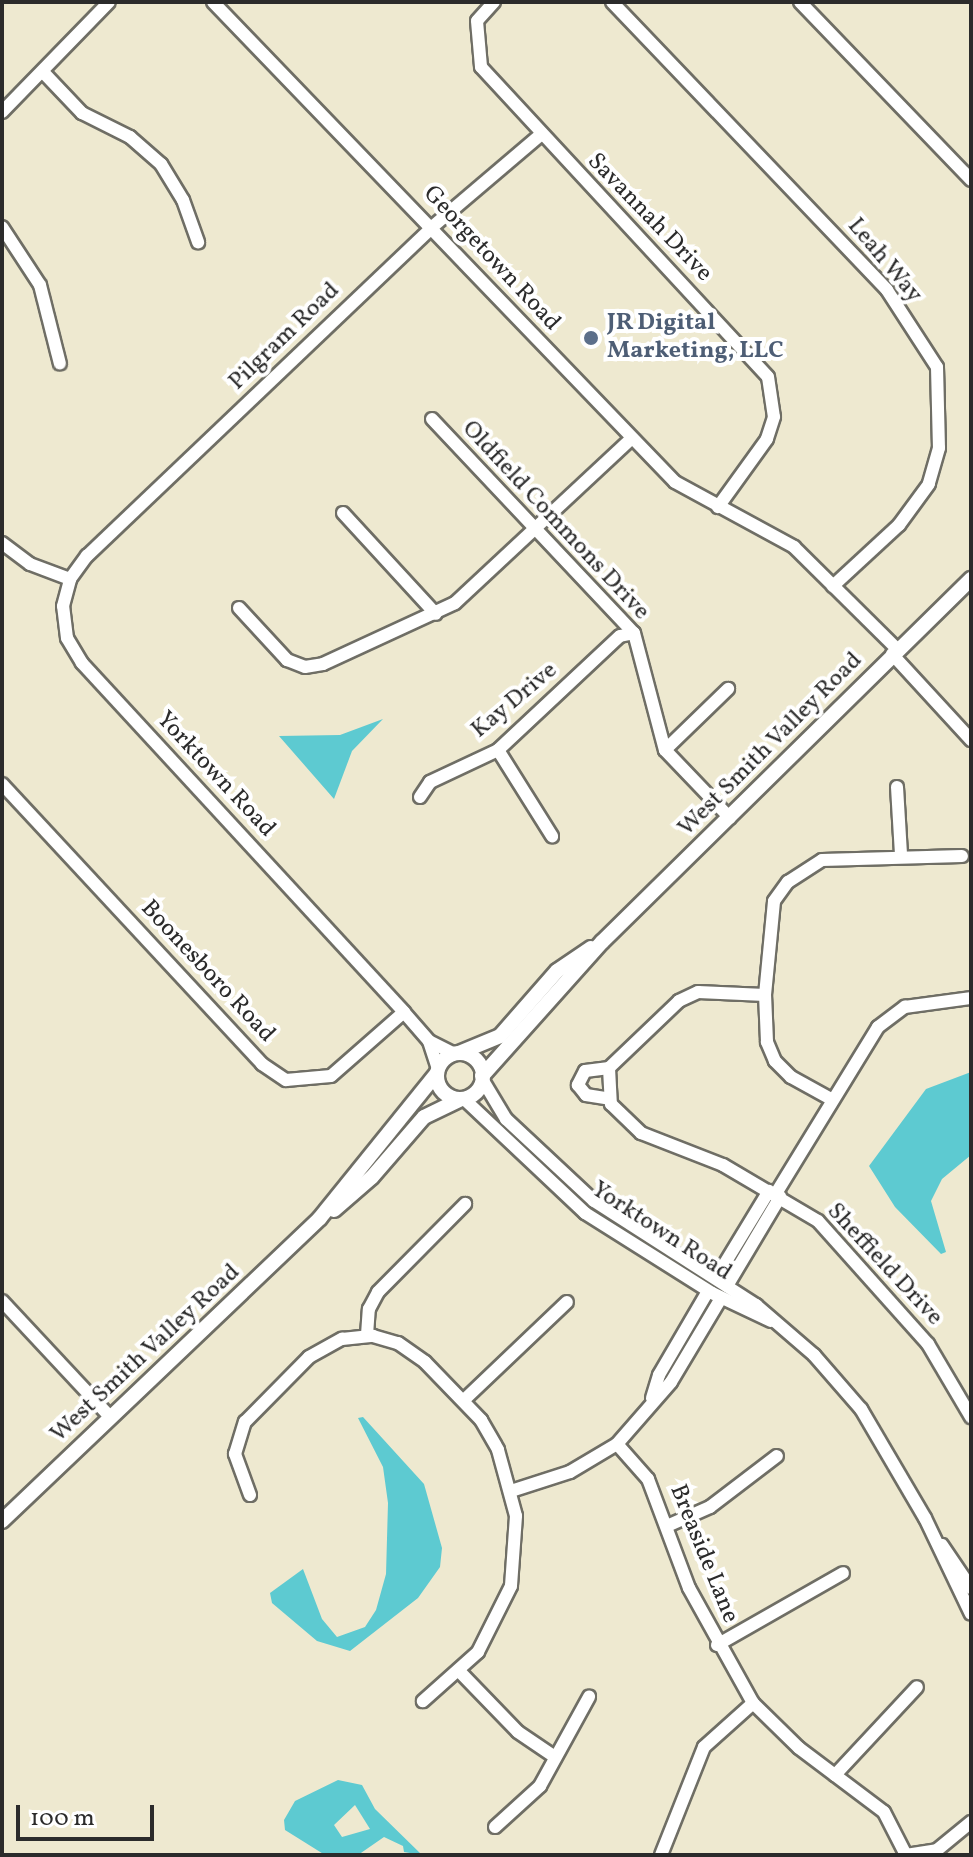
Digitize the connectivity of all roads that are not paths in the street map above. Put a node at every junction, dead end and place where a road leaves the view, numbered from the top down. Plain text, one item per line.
1 (109, 2) edge
2 (213, 2) edge
3 (494, 2) edge
4 (612, 2) edge
5 (800, 2) edge
6 (43, 72) junction
7 (2, 112) edge
8 (539, 136) junction
9 (971, 180) edge
10 (2, 227) edge
11 (431, 228) junction
12 (198, 242) dead end
13 (60, 364) dead end
14 (432, 419) dead end
15 (631, 439) junction
16 (718, 507) junction
17 (343, 513) dead end
18 (536, 527) junction
19 (2, 543) edge
20 (70, 579) junction
21 (971, 579) edge
22 (833, 586) junction
23 (239, 608) dead end
24 (436, 614) junction
25 (634, 633) junction
26 (894, 652) junction
27 (728, 689) dead end
28 (971, 740) edge
29 (498, 750) junction
30 (665, 750) junction
31 (2, 784) edge
32 (897, 787) dead end
33 (420, 797) dead end
34 (730, 818) junction
35 (552, 836) dead end
36 (901, 854) junction
37 (962, 856) dead end
38 (602, 942) junction
39 (765, 995) junction
40 (971, 998) edge
41 (404, 1012) junction
42 (429, 1041) junction
43 (457, 1054) junction
44 (609, 1068) junction
45 (438, 1071) junction
46 (482, 1078) junction
47 (462, 1099) junction
48 (831, 1099) junction
49 (610, 1101) junction
50 (775, 1194) junction
51 (465, 1204) dead end
52 (320, 1218) junction
53 (722, 1282) junction
54 (708, 1291) junction
55 (721, 1298) junction
56 (2, 1301) edge
57 (567, 1302) dead end
58 (775, 1322) junction
59 (367, 1335) junction
60 (464, 1400) junction
61 (651, 1401) junction
62 (110, 1417) junction
63 (971, 1417) edge
64 (617, 1444) junction
65 (777, 1456) dead end
66 (511, 1491) junction
67 (250, 1495) dead end
68 (2, 1521) edge
69 (667, 1526) junction
70 (937, 1540) junction
71 (843, 1573) dead end
72 (971, 1588) edge
73 (971, 1614) edge
74 (717, 1645) junction
75 (460, 1672) junction
76 (917, 1687) dead end
77 (589, 1697) dead end
78 (423, 1701) dead end
79 (753, 1703) junction
80 (555, 1757) junction
81 (835, 1775) junction
82 (971, 1822) edge
83 (495, 1827) dead end
84 (661, 1855) edge
85 (906, 1855) edge

1 - 6 street
2 - 11 street, Georgetown Road
3 - 8 street, Savannah Drive
4 - 22 street, Leah Way
5 - 9 street
6 - 7 street
6 - 12 street
8 - 11 street, Pilgram Road
8 - 16 street, Savannah Drive
10 - 13 street
11 - 15 street, Georgetown Road
11 - 20 street, Pilgram Road
14 - 18 street, Oldfield Commons Drive
15 - 16 street, Georgetown Road
15 - 18 street
16 - 22 street, Georgetown Road
17 - 24 street
18 - 24 street
18 - 25 street, Oldfield Commons Drive
19 - 20 street
20 - 41 street, Yorktown Road
21 - 26 main road, West Smith Valley Road
22 - 26 street, Georgetown Road
23 - 24 street
25 - 29 street, Kay Drive
25 - 30 street, Oldfield Commons Drive
26 - 28 street, Georgetown Road
26 - 34 main road, West Smith Valley Road
27 - 30 street
29 - 33 street, Kay Drive
29 - 35 street
30 - 34 street, Oldfield Commons Drive
31 - 41 street, Boonesboro Road
32 - 36 street
34 - 38 main road, West Smith Valley Road
36 - 37 street
36 - 39 street
38 - 43 main road, West Smith Valley Road
38 - 46 main road, West Smith Valley Road
39 - 44 street
39 - 48 street
40 - 48 street
41 - 42 street, Yorktown Road
42 - 43 street, Yorktown Road
42 - 45 street, Yorktown Road
43 - 45 main road
43 - 46 main road
44 - 49 street
44 - 49 street, Sheffield Drive
45 - 47 main road
45 - 52 main road, West Smith Valley Road
46 - 47 main road
46 - 53 street, Yorktown Road
47 - 52 main road, West Smith Valley Road
47 - 54 street, Yorktown Road
48 - 50 street
49 - 50 street, Sheffield Drive
50 - 53 street
50 - 63 street, Sheffield Drive
51 - 59 street
52 - 62 main road, West Smith Valley Road
53 - 58 street, Yorktown Road
54 - 55 street, Yorktown Road
54 - 61 street
55 - 58 street, Yorktown Road
55 - 61 street
56 - 62 street
57 - 60 street
58 - 70 street, Yorktown Road
59 - 60 street
59 - 67 street
60 - 66 street
61 - 64 street
62 - 68 main road, West Smith Valley Road
64 - 66 street
64 - 69 street, Breaside Lane
65 - 69 street
66 - 75 street
69 - 74 street, Breaside Lane
70 - 72 street, Yorktown Road
70 - 73 street, Yorktown Road
71 - 74 street
74 - 79 street, Breaside Lane
75 - 78 street
75 - 80 street
76 - 81 street
77 - 80 street
79 - 81 street, Breaside Lane
79 - 84 street
80 - 83 street
81 - 85 street, Breaside Lane
82 - 85 street

